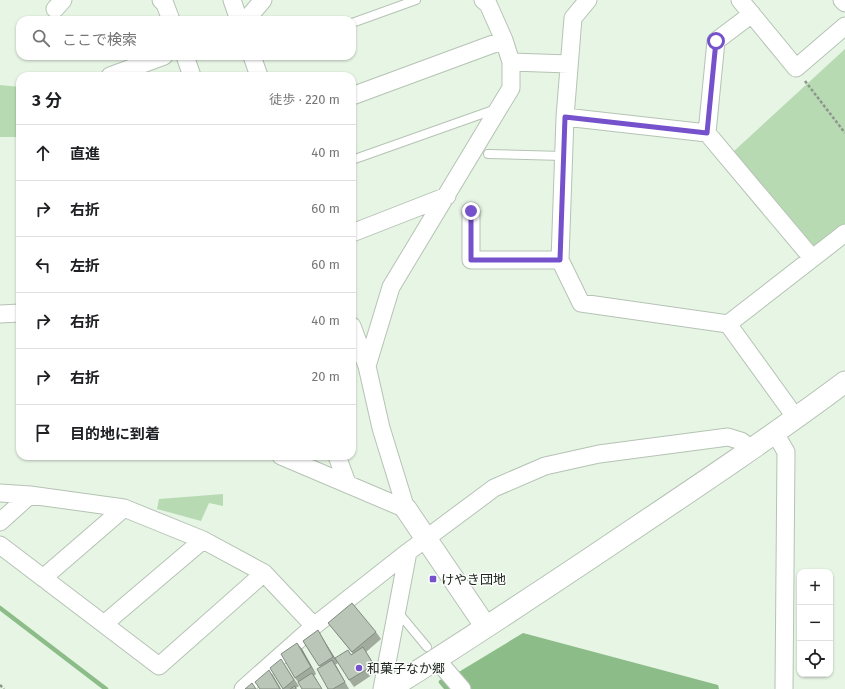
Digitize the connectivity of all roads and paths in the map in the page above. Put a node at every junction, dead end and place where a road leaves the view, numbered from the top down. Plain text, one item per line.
1 (232, 0) edge
2 (263, 0) edge
3 (416, 0) edge
4 (483, 0) edge
5 (588, 0) edge
6 (740, 0) edge
7 (842, 0) edge
8 (165, 1) edge
9 (845, 3) edge
10 (752, 14) junction
11 (170, 16) edge
12 (238, 16) edge
13 (249, 16) edge
14 (356, 22) edge
15 (845, 26) edge
16 (504, 40) junction
17 (156, 60) edge
18 (186, 60) edge
19 (256, 60) edge
20 (511, 62) junction
21 (569, 64) junction
22 (796, 68) junction
23 (133, 72) edge
24 (191, 72) edge
25 (258, 72) edge
26 (356, 95) edge
27 (500, 108) junction
28 (565, 117) junction
29 (707, 133) junction
30 (845, 133) edge
31 (488, 154) dead end
32 (564, 156) junction
33 (356, 159) edge
34 (447, 196) junction
35 (471, 211) dead end
36 (356, 231) edge
37 (845, 233) edge
38 (812, 258) junction
39 (560, 260) junction
40 (16, 313) edge
41 (0, 314) edge
42 (728, 324) junction
43 (356, 337) edge
44 (367, 366) junction
45 (845, 382) edge
46 (796, 418) junction
47 (775, 433) junction
48 (752, 449) junction
49 (290, 460) edge
50 (338, 460) edge
51 (347, 484) junction
52 (0, 493) edge
53 (30, 495) junction
54 (124, 508) junction
55 (406, 509) junction
56 (0, 522) edge
57 (426, 539) junction
58 (203, 540) junction
59 (0, 546) edge
60 (408, 552) junction
61 (264, 573) junction
62 (43, 578) junction
63 (397, 611) junction
64 (104, 624) junction
65 (314, 626) junction
66 (486, 627) junction
67 (432, 654) junction
68 (0, 686) edge
69 (4, 689) edge
70 (243, 689) edge
71 (382, 689) edge
72 (389, 689) edge
73 (462, 689) edge
74 (784, 689) edge

1 - 12 street
2 - 13 street
3 - 14 lane
4 - 16 street
5 - 21 street
6 - 10 street
7 - 9 street
8 - 11 street
10 - 22 street
10 - 29 street
15 - 22 street
16 - 20 street
16 - 26 street
17 - 23 street
18 - 24 street
19 - 25 street
20 - 21 street
20 - 27 street
21 - 28 street
22 - 30 path
27 - 33 lane
27 - 34 street
28 - 29 street
28 - 32 street
29 - 38 street
31 - 32 lane
32 - 39 street
34 - 36 street
34 - 44 street
35 - 39 street
37 - 38 street
38 - 42 street
39 - 42 street
40 - 41 street
42 - 46 street
43 - 44 street
44 - 55 street
45 - 46 street
46 - 47 street
47 - 48 street
47 - 74 street
48 - 57 street
48 - 66 street
49 - 51 street
50 - 51 street
51 - 55 street
52 - 53 street
53 - 54 street
53 - 56 street
54 - 58 street
54 - 62 street
55 - 57 street
57 - 60 street
57 - 66 street
58 - 61 street
58 - 64 street
59 - 62 street
60 - 63 street
60 - 65 street
61 - 64 street
61 - 65 street
62 - 64 street
63 - 67 lane
63 - 71 street
65 - 70 street
66 - 67 street
67 - 72 street
67 - 73 street
68 - 69 path

